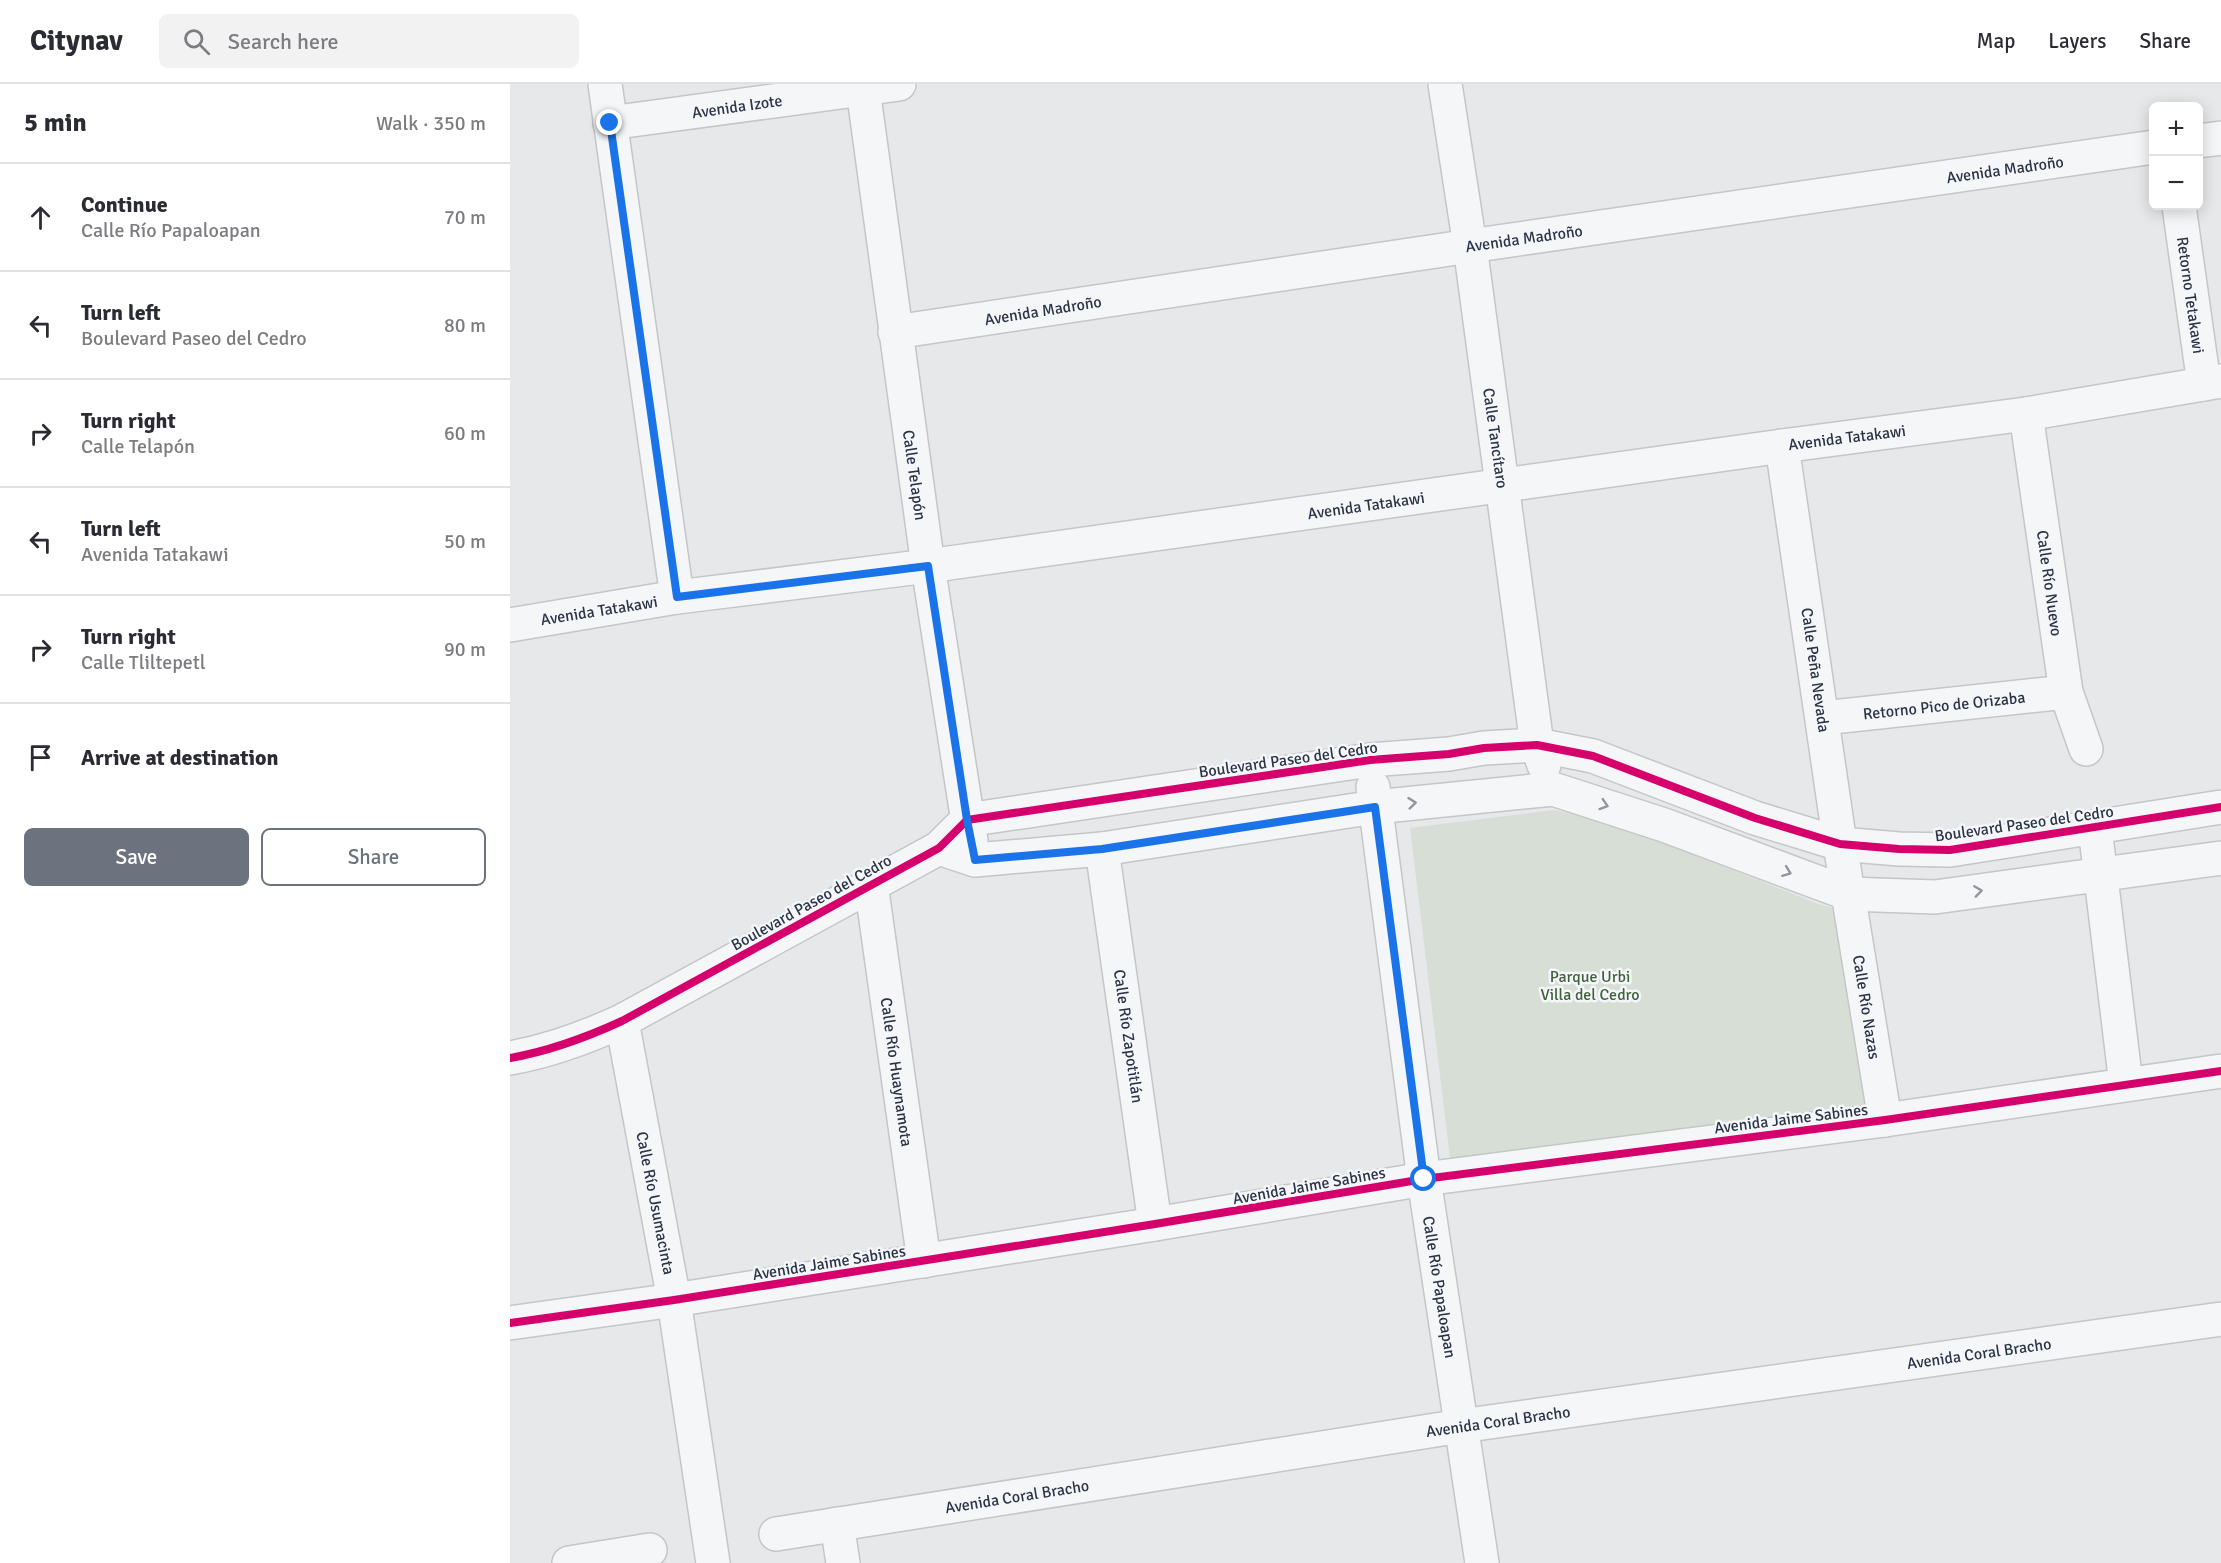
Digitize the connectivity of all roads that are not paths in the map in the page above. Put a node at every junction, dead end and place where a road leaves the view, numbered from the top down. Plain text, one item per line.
1 (605, 84) edge
2 (899, 84) edge
3 (1445, 84) edge
4 (863, 89) junction
5 (610, 123) junction
6 (2221, 138) edge
7 (2203, 140) edge
8 (2149, 148) edge
9 (2180, 210) edge
10 (1470, 246) junction
11 (895, 332) junction
12 (2212, 382) edge
13 (2026, 414) junction
14 (1782, 446) junction
15 (1503, 485) junction
16 (928, 566) junction
17 (677, 597) junction
18 (510, 625) edge
19 (2066, 692) junction
20 (1823, 718) junction
21 (1537, 745) junction
22 (2086, 749) dead end
23 (1370, 760) junction
24 (1553, 789) junction
25 (1375, 807) junction
26 (2221, 807) edge
27 (967, 820) junction
28 (2095, 828) junction
29 (1840, 844) junction
30 (939, 848) junction
31 (1102, 849) junction
32 (2221, 858) edge
33 (975, 860) junction
34 (2100, 875) junction
35 (871, 884) junction
36 (1849, 894) junction
37 (622, 1021) junction
38 (510, 1058) edge
39 (2221, 1071) edge
40 (2126, 1084) junction
41 (1885, 1120) junction
42 (1424, 1179) junction
43 (1155, 1224) junction
44 (924, 1261) junction
45 (674, 1300) junction
46 (2221, 1318) edge
47 (510, 1323) edge
48 (1461, 1426) junction
49 (837, 1524) junction
50 (776, 1534) dead end
51 (650, 1550) dead end
52 (569, 1563) edge
53 (713, 1563) edge
54 (843, 1563) edge
55 (1482, 1563) edge

1 - 5 street
2 - 4 street, Avenida Izote
3 - 10 street, Calle Tancítaro
4 - 5 street, Avenida Izote
4 - 11 street, Calle Telapón
5 - 17 street
6 - 7 street
8 - 10 street, Avenida Madroño
9 - 12 street, Retorno Tetakawi
10 - 11 street, Avenida Madroño
10 - 15 street, Calle Tancítaro
11 - 16 street, Calle Telapón
12 - 13 street, Avenida Tatakawi
13 - 14 street, Avenida Tatakawi
13 - 19 street, Calle Río Nuevo
14 - 15 street, Avenida Tatakawi
14 - 20 street, Calle Peña Nevada
15 - 16 street, Avenida Tatakawi
15 - 21 street, Calle Tancítaro
16 - 17 street, Avenida Tatakawi
16 - 27 street, Calle Telapón
17 - 18 street, Avenida Tatakawi
19 - 20 street, Retorno Pico de Orizaba
19 - 22 street, Calle Río Nuevo
20 - 29 street, Calle Peña Nevada
21 - 23 street, Boulevard Paseo del Cedro
21 - 24 street, Calle Tancítaro
21 - 29 street, Boulevard Paseo del Cedro
23 - 25 street, Calle Río Papaloapan
23 - 27 street, Boulevard Paseo del Cedro
25 -> 24 street
24 -> 36 street
25 - 31 street
25 - 42 street, Calle Río Papaloapan
26 - 28 street, Boulevard Paseo del Cedro
27 - 30 street, Boulevard Paseo del Cedro
27 - 33 street, Calle Telapón
28 - 29 street, Boulevard Paseo del Cedro
28 - 34 street
29 - 36 street, Calle Peña Nevada
30 - 33 street
30 - 35 street, Boulevard Paseo del Cedro
31 - 33 street
31 - 43 street, Calle Río Zapotitlán
32 - 34 street
36 -> 34 street
34 - 40 street
35 - 37 street, Boulevard Paseo del Cedro
35 - 44 street, Calle Río Huaynamota
36 - 41 street, Calle Río Nazas
37 - 38 street, Boulevard Paseo del Cedro
37 - 45 street, Calle Río Usumacinta
39 - 40 street, Avenida Jaime Sabines
40 - 41 street, Avenida Jaime Sabines
41 - 42 street, Avenida Jaime Sabines
42 - 43 street, Avenida Jaime Sabines
42 - 48 street, Calle Río Papaloapan
43 - 44 street, Avenida Jaime Sabines
44 - 45 street, Avenida Jaime Sabines
45 - 47 street, Avenida Jaime Sabines
45 - 53 street, Calle Río Usumacinta
46 - 48 street, Avenida Coral Bracho
48 - 49 street, Avenida Coral Bracho
48 - 55 street, Calle Río Papaloapan
49 - 50 street, Avenida Coral Bracho
49 - 54 street
51 - 52 street

